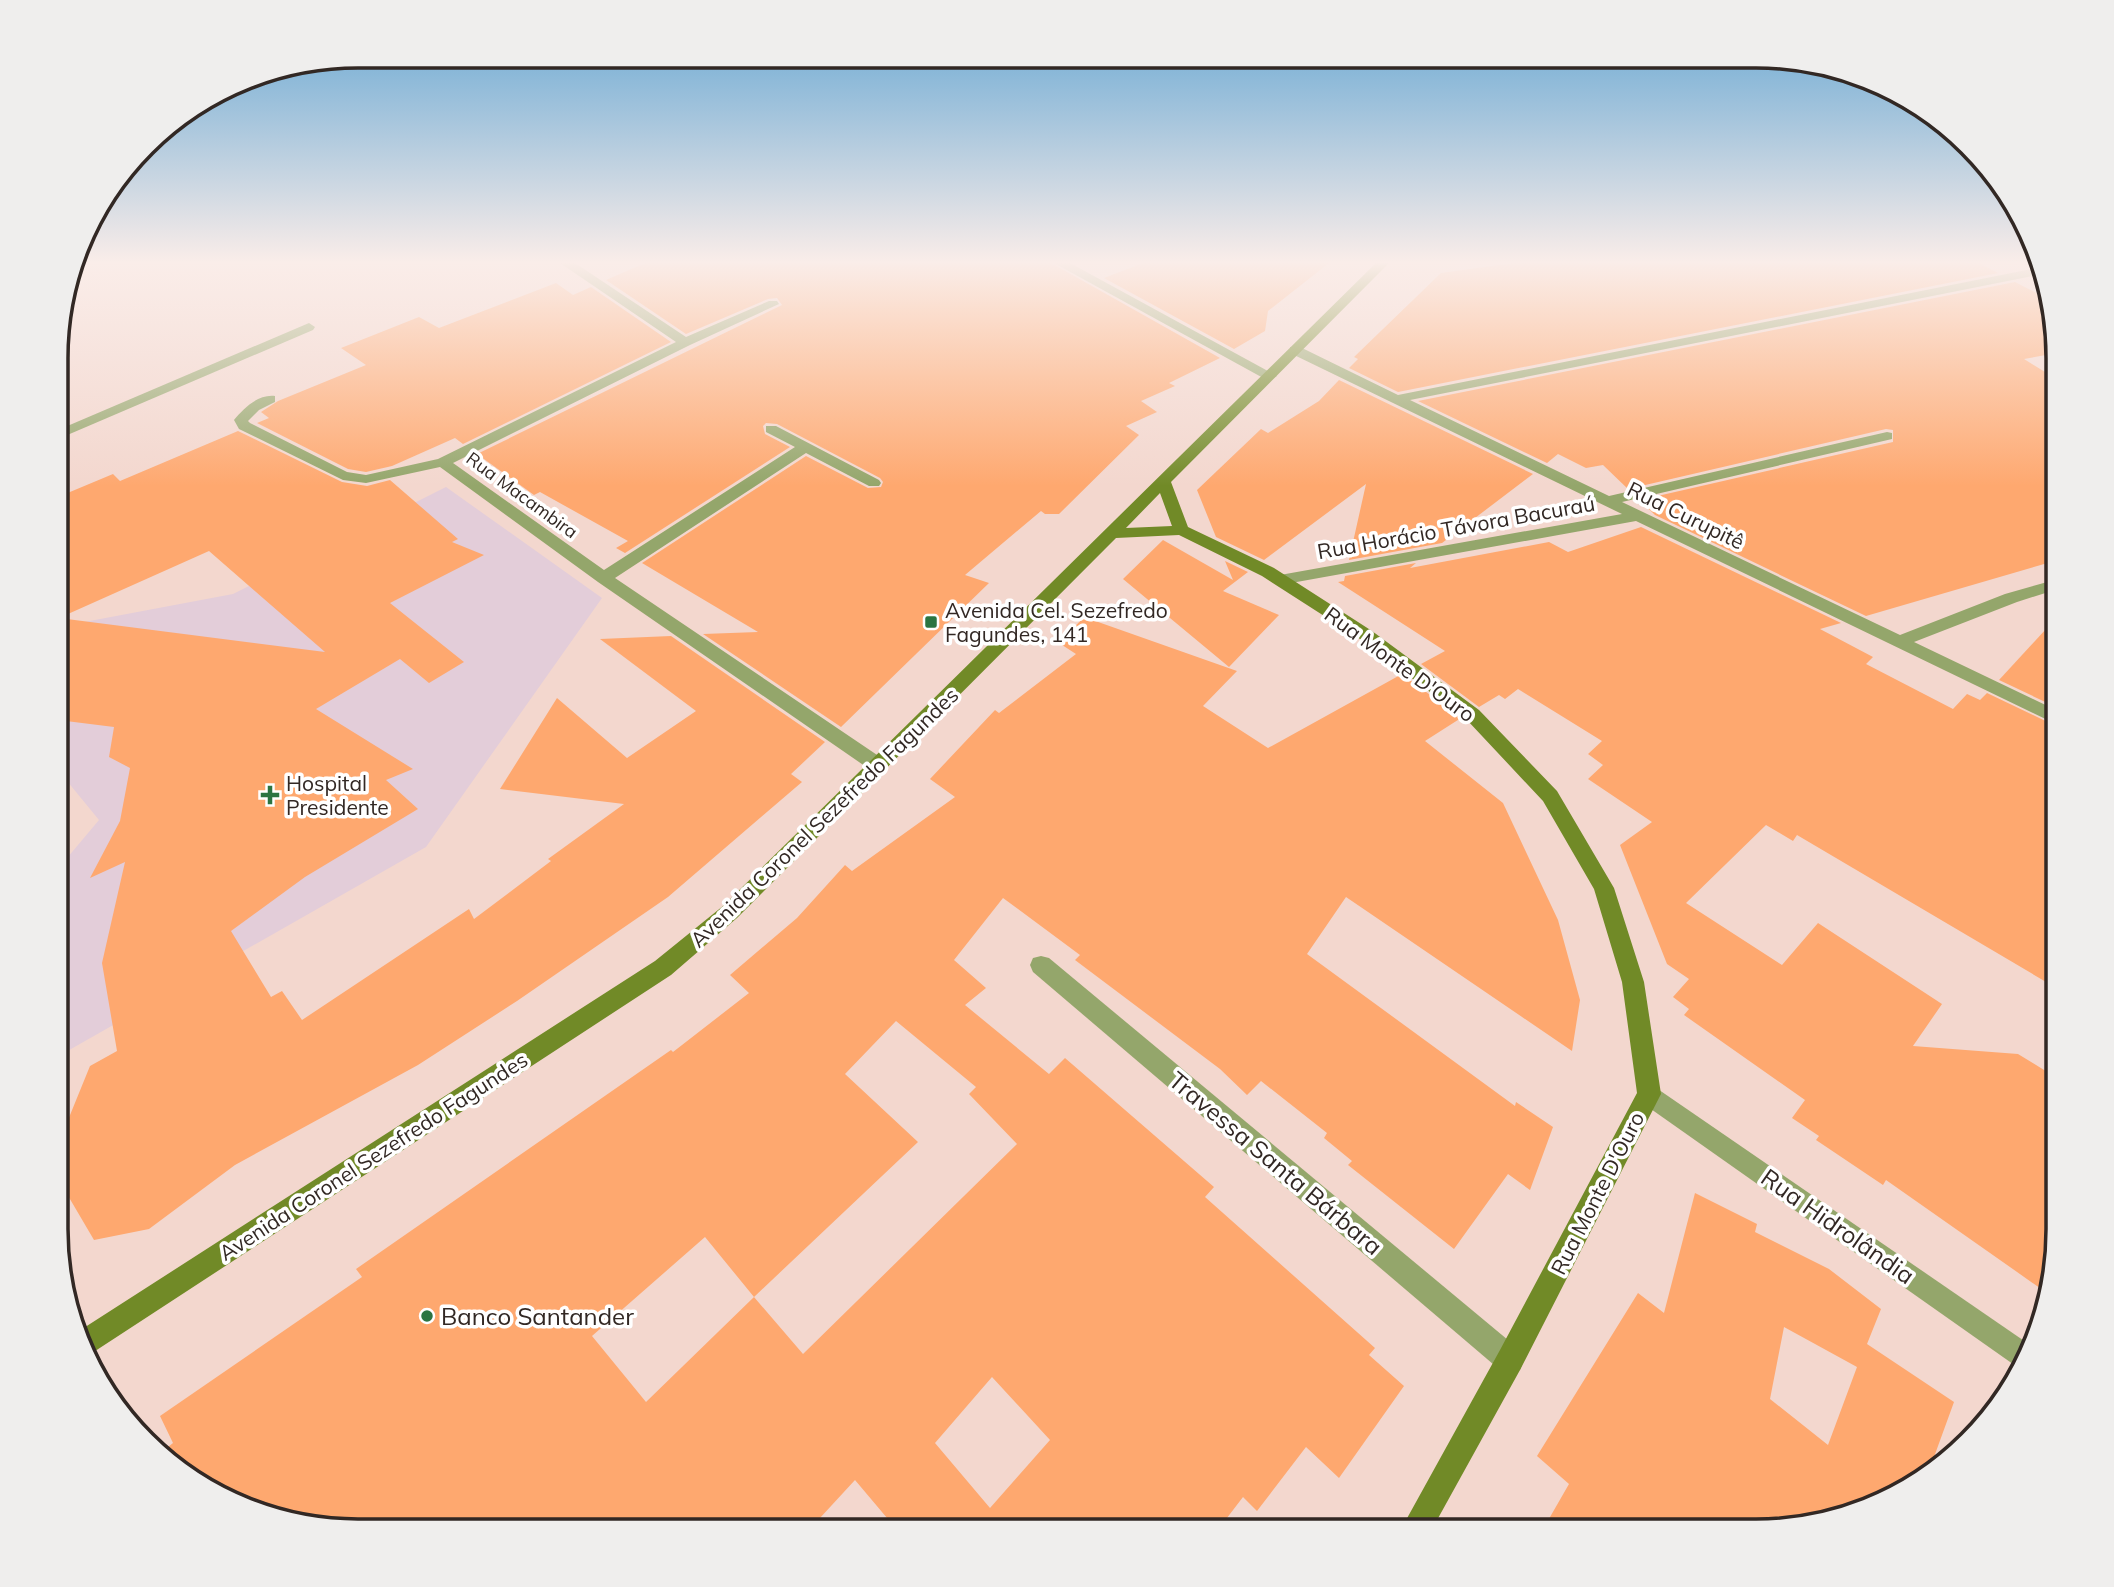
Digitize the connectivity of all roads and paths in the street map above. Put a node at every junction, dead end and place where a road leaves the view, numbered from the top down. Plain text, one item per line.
1 (287, 337) edge
2 (678, 337) edge
3 (696, 337) edge
4 (1198, 337) edge
5 (1308, 337) edge
6 (1707, 337) edge
7 (685, 342) junction
8 (1295, 350) junction
9 (1270, 376) junction
10 (270, 399) dead end
11 (1397, 399) junction
12 (771, 429) dead end
13 (68, 431) edge
14 (1886, 436) dead end
15 (805, 447) junction
16 (443, 462) junction
17 (874, 483) dead end
18 (1164, 483) junction
19 (1606, 501) junction
20 (1639, 516) junction
21 (1181, 530) junction
22 (1114, 533) junction
23 (604, 578) junction
24 (1280, 580) junction
25 (2046, 588) edge
26 (1899, 642) junction
27 (2046, 713) edge
28 (879, 766) junction
29 (1041, 965) dead end
30 (1649, 1094) junction
31 (90, 1340) edge
32 (2018, 1352) edge
33 (1510, 1360) junction
34 (1422, 1519) edge

1 - 13 street
2 - 7 street
3 - 7 street, Rua Macambira
4 - 9 street
5 - 8 main road, Avenida Coronel Sezefredo Fagundes
6 - 11 street
7 - 16 street, Rua Macambira
8 - 9 main road, Avenida Coronel Sezefredo Fagundes
8 - 11 street, Rua Curupitê
9 - 18 main road, Avenida Coronel Sezefredo Fagundes
10 - 16 street
11 - 19 street, Rua Curupitê
12 - 15 street
14 - 19 street
15 - 17 street
15 - 23 street
16 - 23 street, Rua Macambira
18 - 21 main road
18 - 22 main road, Avenida Coronel Sezefredo Fagundes
19 - 20 street, Rua Curupitê
20 - 24 street, Rua Horácio Távora Bacuraú
20 - 26 street, Rua Curupitê
21 - 22 main road, Rua Monte D'Ouro
21 - 24 main road, Rua Monte D'Ouro
22 - 28 main road, Avenida Coronel Sezefredo Fagundes
23 - 28 street, Rua Macambira
24 - 30 main road, Rua Monte D'Ouro
25 - 26 street
26 - 27 street, Rua Curupitê
28 - 31 main road, Avenida Coronel Sezefredo Fagundes
29 - 33 street, Travessa Santa Bárbara
30 - 32 street, Rua Hidrolândia
30 - 33 main road, Rua Monte D'Ouro
33 - 34 main road, Rua Monte D'Ouro

